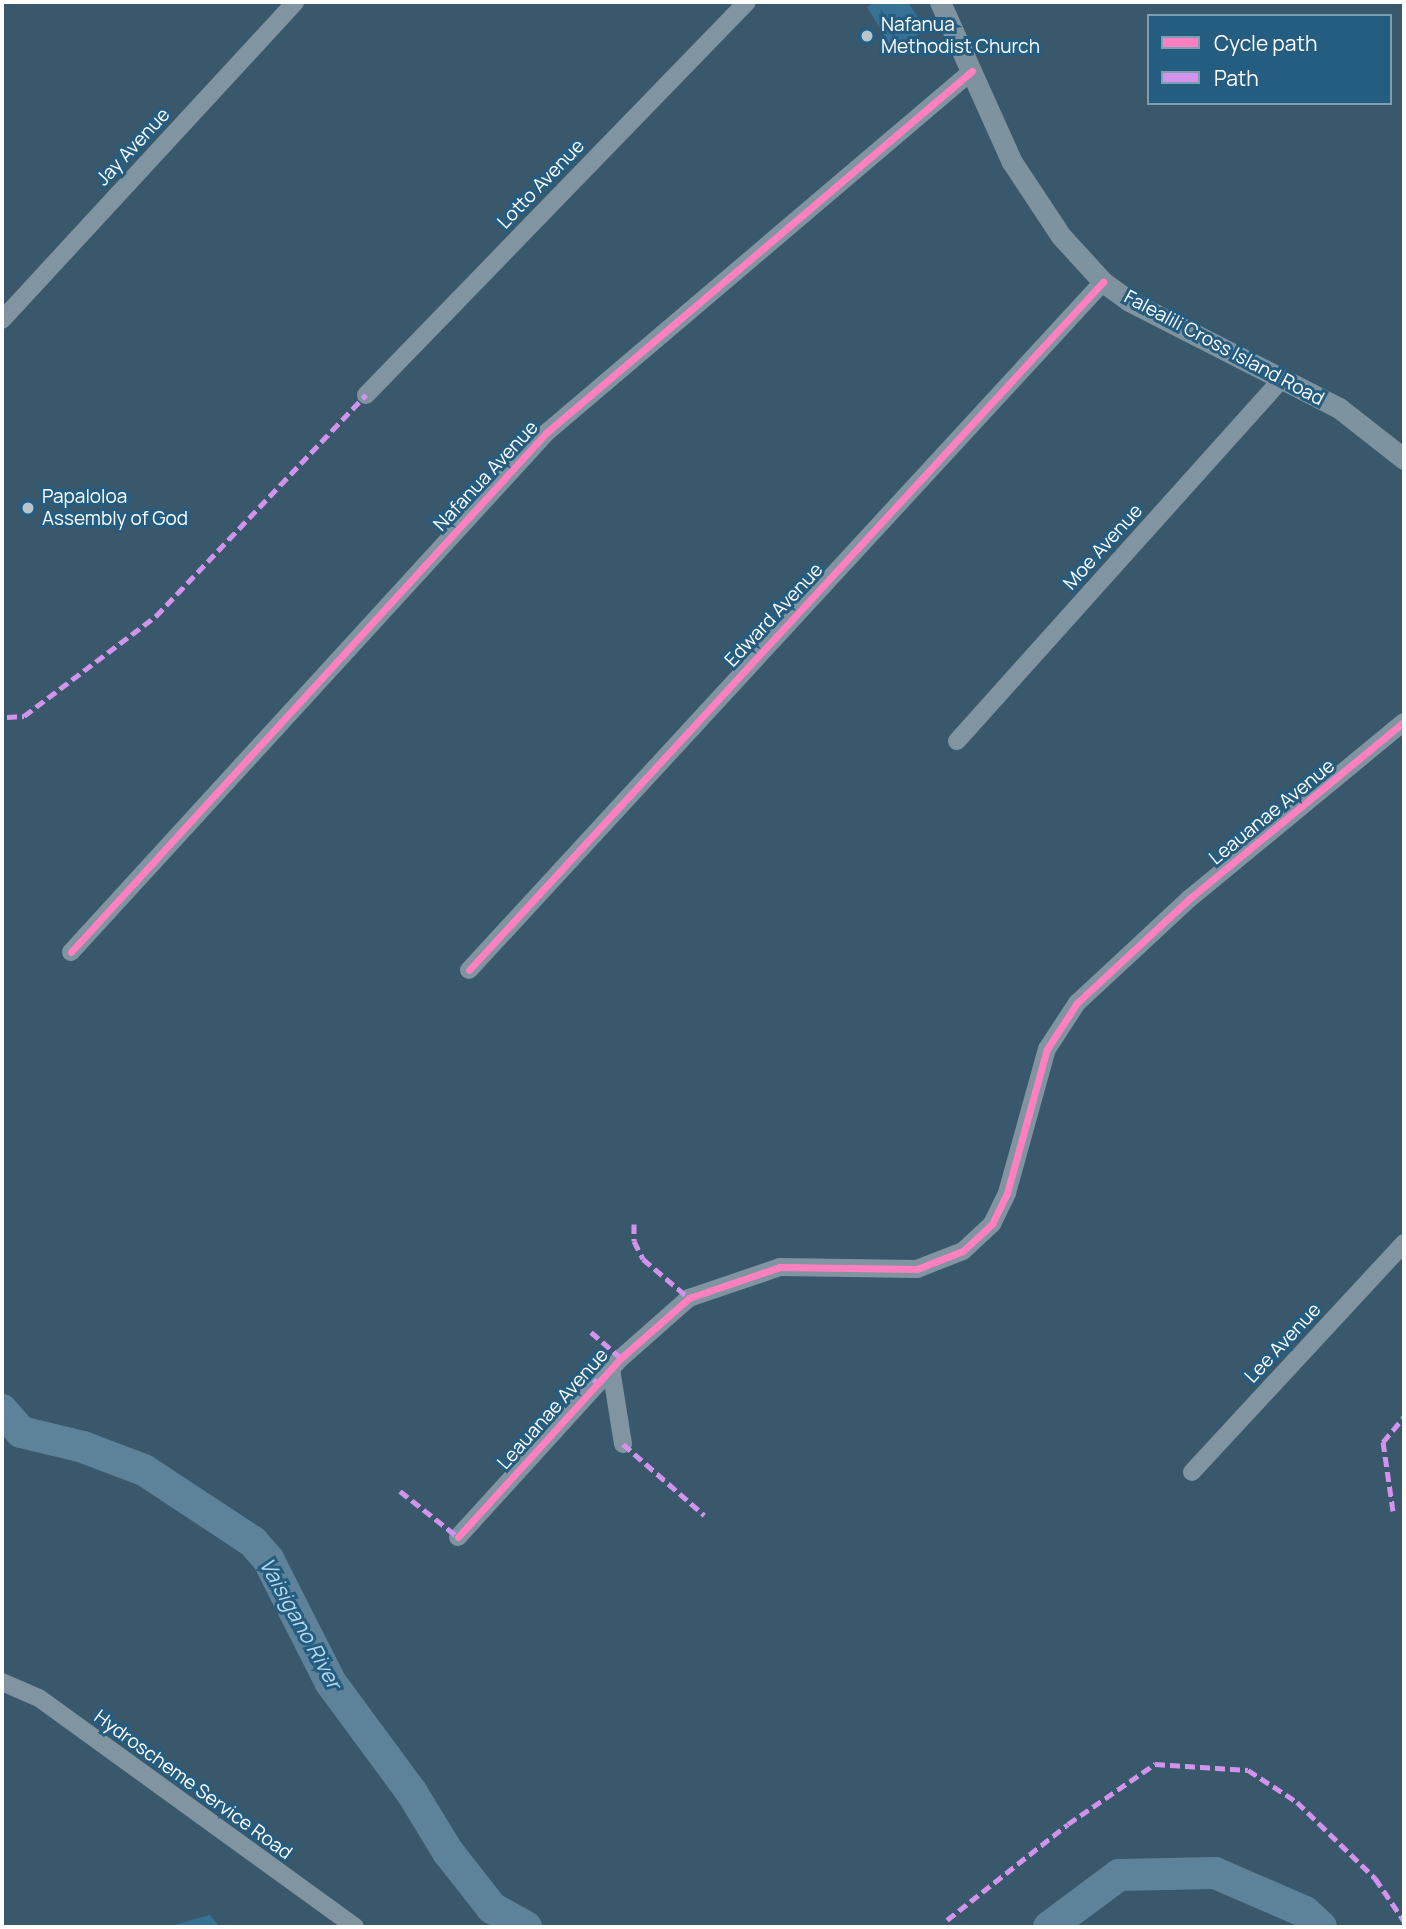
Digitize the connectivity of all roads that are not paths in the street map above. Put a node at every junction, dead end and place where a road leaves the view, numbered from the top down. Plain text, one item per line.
1 (295, 2) edge
2 (747, 2) edge
3 (940, 2) edge
4 (971, 71) junction
5 (1103, 282) junction
6 (2, 320) edge
7 (1281, 380) junction
8 (366, 395) dead end
9 (1404, 459) edge
10 (1404, 722) edge
11 (957, 741) dead end
12 (71, 952) dead end
13 (469, 970) dead end
14 (1404, 1243) edge
15 (611, 1369) junction
16 (623, 1444) dead end
17 (1192, 1472) dead end
18 (458, 1537) dead end
19 (2, 1682) edge
20 (355, 1927) edge

1 - 6 street, Jay Avenue
2 - 8 street, Lotto Avenue
3 - 4 main road, Falealili Cross Island Road
4 - 5 main road, Falealili Cross Island Road
4 - 12 street, Nafanua Avenue
5 - 7 main road, Falealili Cross Island Road
5 - 13 street, Edward Avenue
7 - 9 main road, Falealili Cross Island Road
7 - 11 street, Moe Avenue
10 - 15 street, Leauanae Avenue
14 - 17 street, Lee Avenue
15 - 16 street
15 - 18 street, Leauanae Avenue
19 - 20 street, Hydroscheme Service Road

